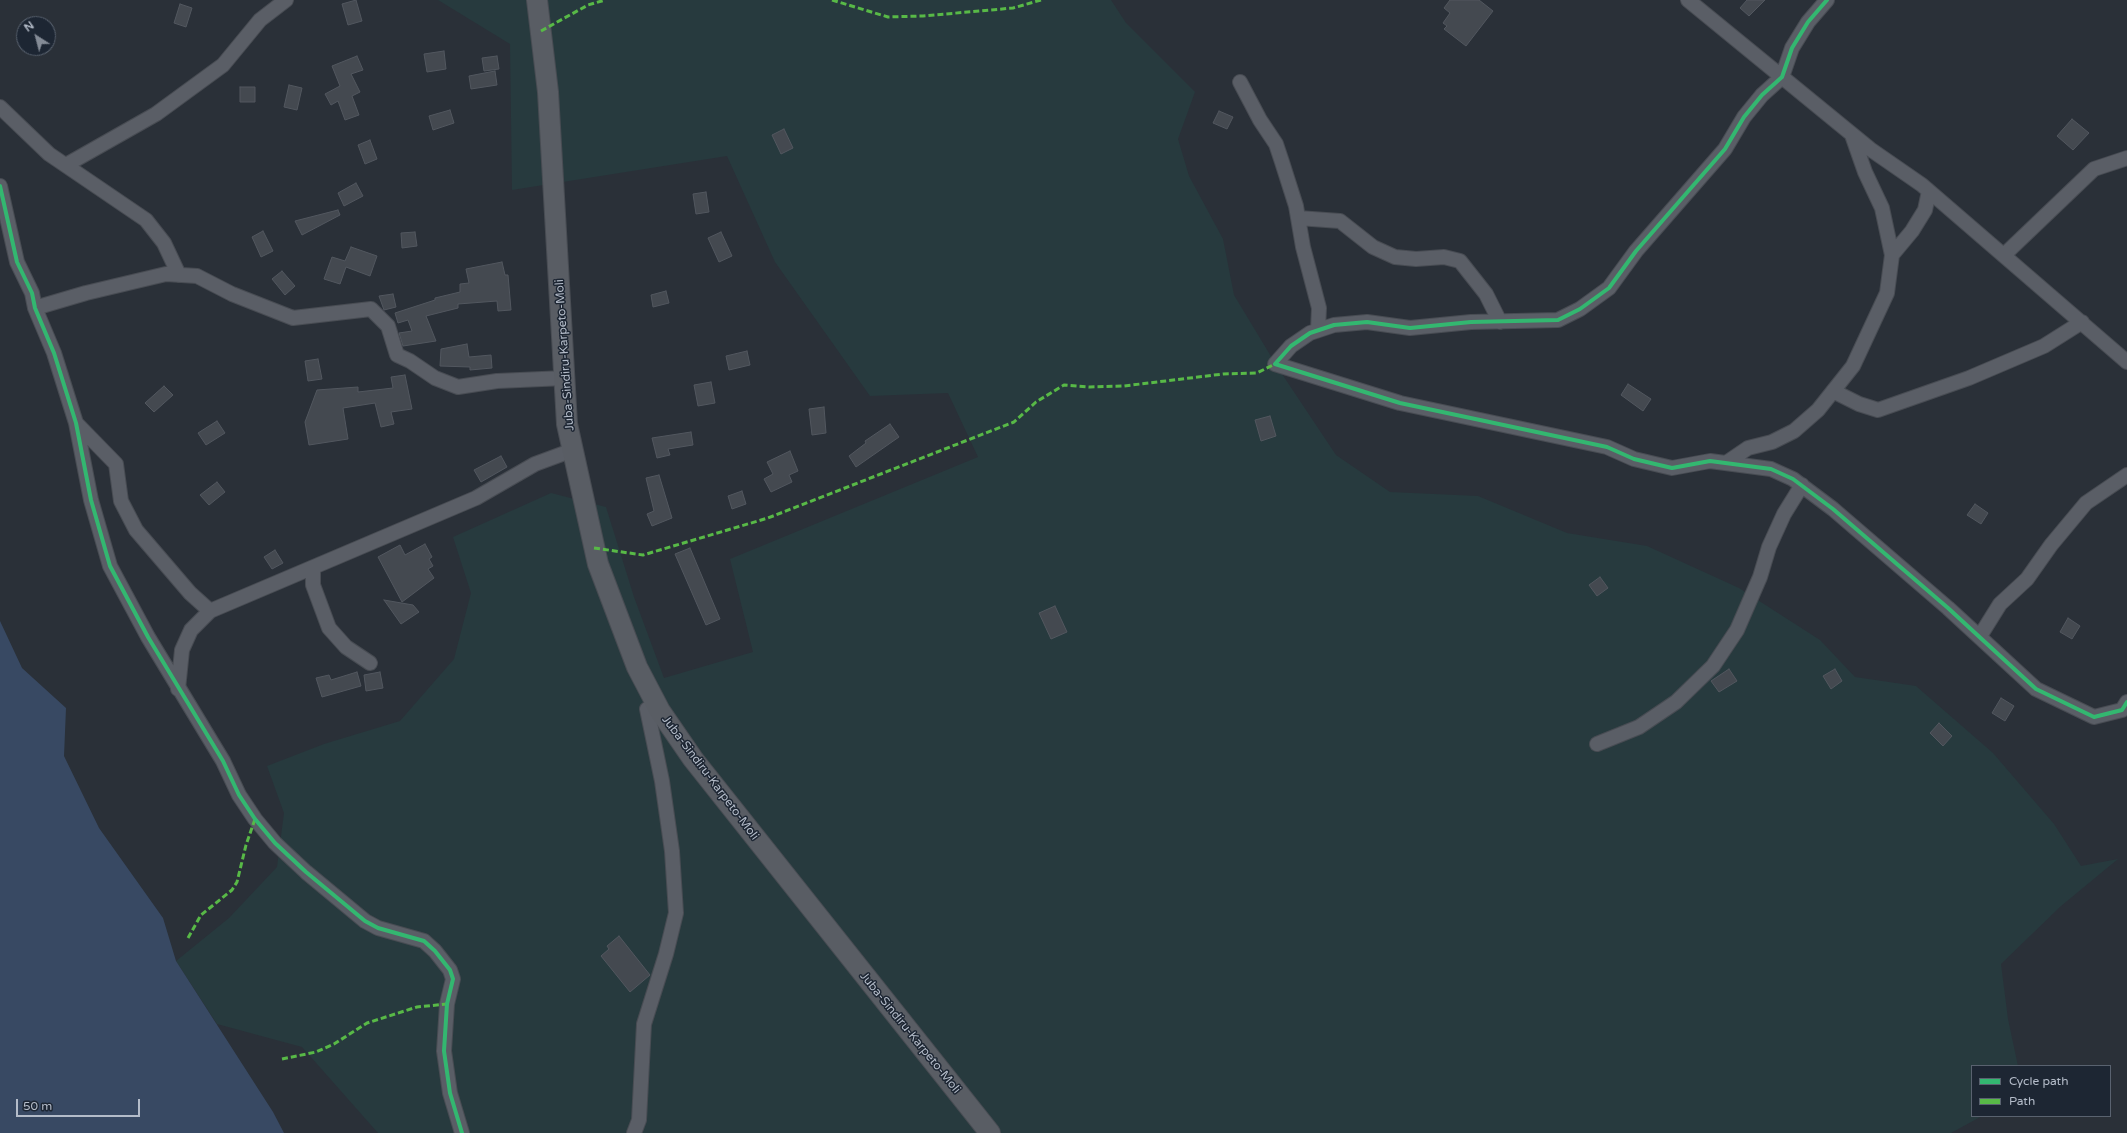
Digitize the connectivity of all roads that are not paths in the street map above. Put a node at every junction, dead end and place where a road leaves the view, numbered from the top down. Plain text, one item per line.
1 (286, 0) edge
2 (537, 0) edge
3 (1688, 0) edge
4 (1827, 0) edge
5 (1782, 76) junction
6 (1240, 82) dead end
7 (0, 107) edge
8 (1851, 134) junction
9 (2127, 158) edge
10 (66, 165) junction
11 (0, 186) edge
12 (1929, 191) junction
13 (1298, 218) junction
14 (1892, 255) junction
15 (2004, 255) junction
16 (179, 275) junction
17 (35, 308) junction
18 (1500, 322) junction
19 (2082, 322) junction
20 (1318, 330) junction
21 (2127, 362) edge
22 (565, 378) junction
23 (1833, 391) junction
24 (76, 423) junction
25 (573, 450) junction
26 (1726, 463) junction
27 (2127, 475) edge
28 (1802, 485) junction
29 (313, 568) junction
30 (210, 611) junction
31 (1980, 636) junction
32 (370, 663) dead end
33 (178, 689) junction
34 (2127, 702) edge
35 (647, 709) dead end
36 (1597, 744) dead end
37 (462, 1133) edge
38 (634, 1133) edge
39 (990, 1133) edge

1 - 10 street
2 - 22 main road, Juba-Sindiru-Karpeto-Moli
3 - 5 street
4 - 5 street
5 - 8 street
5 - 18 street
6 - 13 street
7 - 10 street
8 - 12 street
8 - 14 street
9 - 15 street
10 - 16 street
11 - 17 street
12 - 14 street
12 - 15 street
13 - 18 street
13 - 20 street
14 - 23 street
15 - 19 street
16 - 17 street
16 - 22 street
17 - 24 street
18 - 20 street
19 - 21 street
19 - 23 street
20 - 26 street
22 - 25 main road, Juba-Sindiru-Karpeto-Moli
23 - 26 street
24 - 30 street
24 - 33 street
25 - 29 street
25 - 39 main road, Juba-Sindiru-Karpeto-Moli
26 - 28 street
27 - 31 street
28 - 31 street
28 - 36 street
29 - 30 street
29 - 32 street
30 - 33 street
31 - 34 street
33 - 37 street
35 - 38 street

